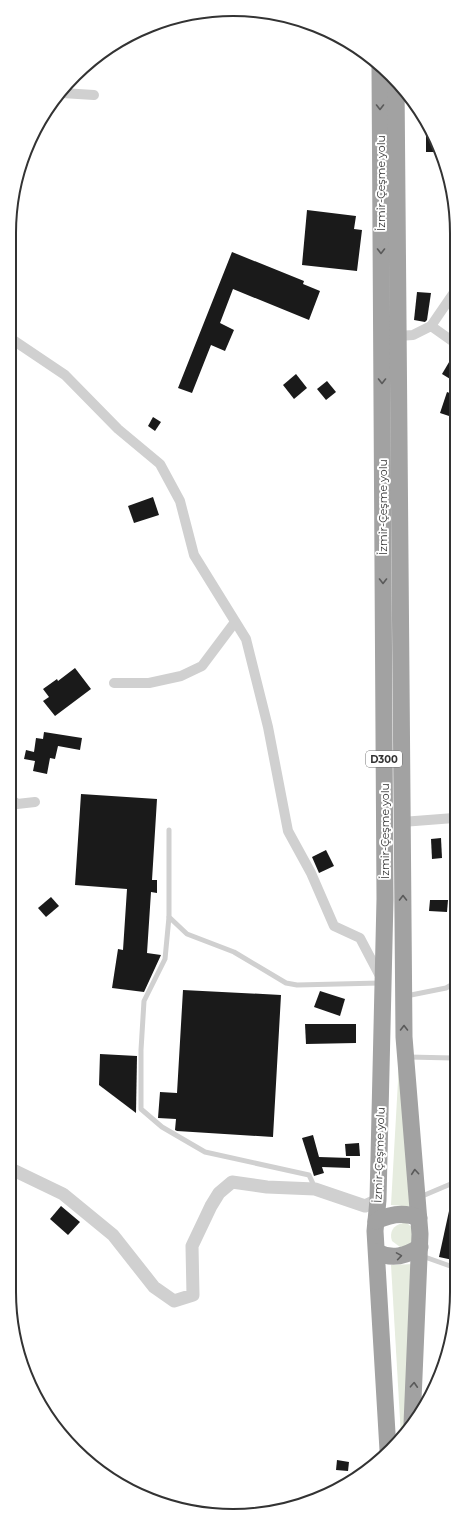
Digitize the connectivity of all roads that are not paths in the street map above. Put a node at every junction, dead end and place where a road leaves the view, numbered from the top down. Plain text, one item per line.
1 (380, 74) edge
2 (396, 90) edge
3 (67, 93) edge
4 (94, 95) dead end
5 (450, 298) edge
6 (431, 326) junction
7 (398, 336) junction
8 (450, 339) edge
9 (16, 342) edge
10 (235, 622) junction
11 (114, 684) dead end
12 (35, 802) dead end
13 (16, 803) edge
14 (450, 818) edge
15 (402, 822) junction
16 (169, 830) dead end
17 (169, 917) junction
18 (383, 983) junction
19 (450, 986) edge
20 (404, 997) junction
21 (405, 1057) junction
22 (450, 1058) edge
23 (16, 1171) edge
24 (450, 1184) edge
25 (315, 1189) junction
26 (417, 1198) junction
27 (378, 1200) junction
28 (419, 1218) junction
29 (376, 1221) junction
30 (420, 1251) junction
31 (377, 1252) junction
32 (450, 1266) edge
33 (412, 1414) edge
34 (388, 1443) edge

1 -> 18 highway, İzmir-Çeşme yolu / D300
2 - 7 highway, İzmir-Çeşme yolu / D300
3 - 4 street
5 - 6 street
6 - 7 street
6 - 8 street
7 - 15 highway, İzmir-Çeşme yolu / D300
9 - 10 street
10 - 11 street
10 - 18 street
12 - 13 street
14 - 15 street
20 -> 15 highway, İzmir-Çeşme yolu / D300
16 - 17 lane
17 - 18 lane
17 - 25 lane
18 - 27 highway, İzmir-Çeşme yolu / D300
19 - 20 lane
21 -> 20 highway, İzmir-Çeşme yolu / D300
21 - 22 lane
26 -> 21 highway, İzmir-Çeşme yolu / D300
23 - 25 street
24 - 26 lane
25 - 27 street
26 - 28 highway, İzmir-Çeşme yolu / D300
27 - 29 highway, İzmir-Çeşme yolu / D300
28 - 29 highway
28 - 30 highway, İzmir-Çeşme yolu / D300
29 - 31 highway, İzmir-Çeşme yolu / D300
31 -> 30 highway
30 - 32 lane
33 -> 30 highway, İzmir-Çeşme yolu / D300
31 - 34 highway, İzmir-Çeşme yolu / D300

